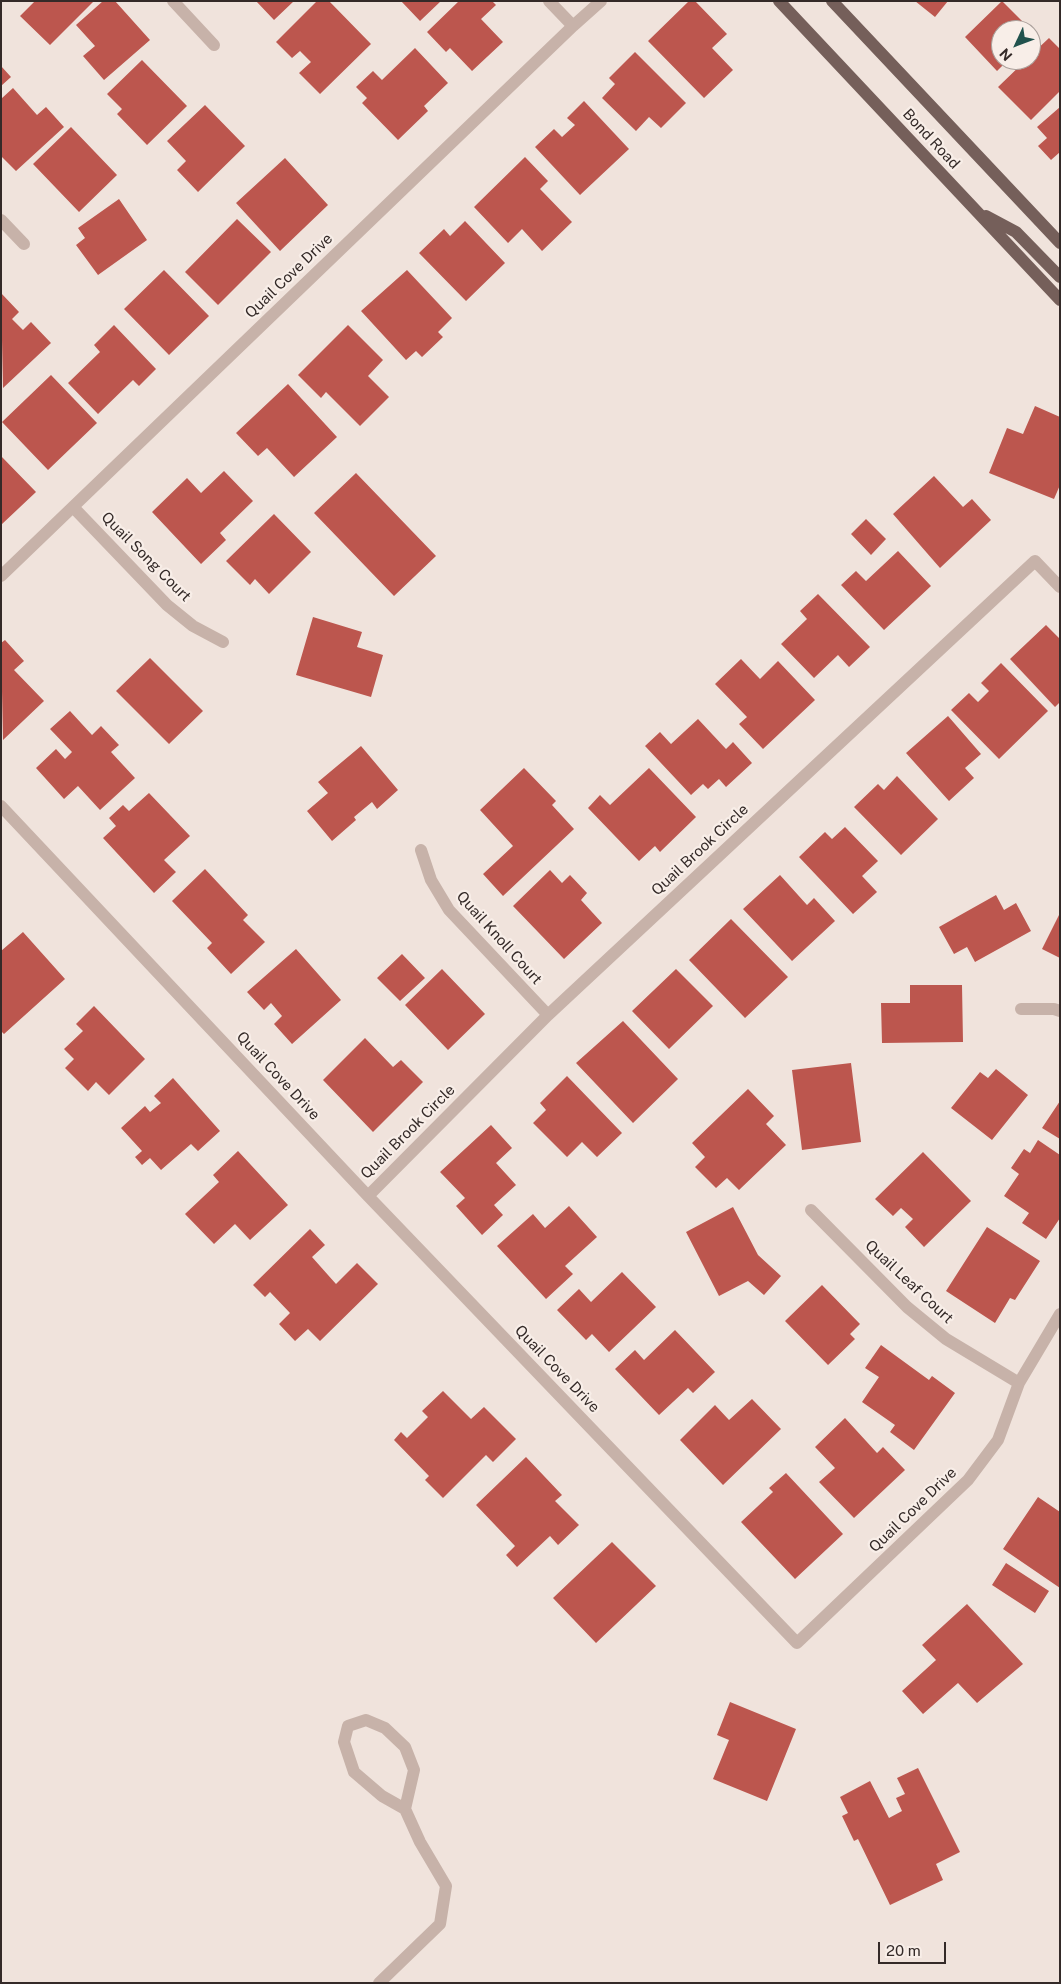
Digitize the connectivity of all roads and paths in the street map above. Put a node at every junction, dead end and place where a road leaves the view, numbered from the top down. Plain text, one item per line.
1 (173, 1) edge
2 (549, 1) edge
3 (601, 1) edge
4 (779, 1) edge
5 (832, 1) edge
6 (573, 26) junction
7 (214, 45) dead end
8 (977, 212) junction
9 (1, 220) edge
10 (1060, 243) edge
11 (24, 244) dead end
12 (1060, 277) edge
13 (1060, 300) edge
14 (73, 507) junction
15 (1, 576) edge
16 (1060, 588) edge
17 (223, 642) dead end
18 (1, 806) edge
19 (421, 850) dead end
20 (1021, 1009) dead end
21 (1060, 1011) edge
22 (548, 1015) junction
23 (368, 1196) junction
24 (811, 1210) dead end
25 (1060, 1314) edge
26 (1019, 1383) junction
27 (405, 1809) junction
28 (379, 1983) edge

1 - 7 street
2 - 6 street
3 - 6 street, Quail Cove Drive
4 - 8 main road, Bond Road
5 - 10 main road, Bond Road
6 - 14 street, Quail Cove Drive
8 - 12 main road
8 - 13 main road, Bond Road
9 - 11 street
14 - 15 street, Quail Cove Drive
14 - 17 street, Quail Song Court
16 - 22 street, Quail Brook Circle
18 - 23 street, Quail Cove Drive
19 - 22 street, Quail Knoll Court
20 - 21 street
22 - 23 street, Quail Brook Circle
23 - 26 street, Quail Cove Drive
24 - 26 street, Quail Leaf Court
25 - 26 street, Quail Cove Drive
27 - 27 street
27 - 28 street

